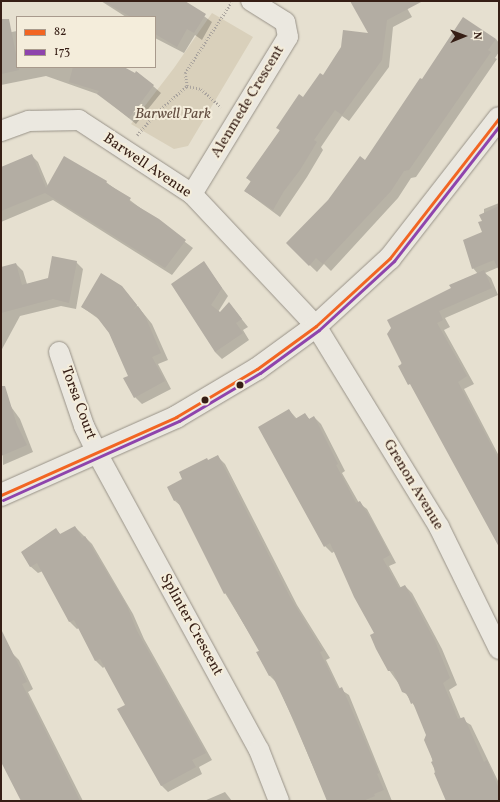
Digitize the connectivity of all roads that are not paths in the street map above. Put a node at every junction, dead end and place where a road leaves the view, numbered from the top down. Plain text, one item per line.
1 (251, 1) edge
2 (499, 118) edge
3 (1, 131) edge
4 (192, 194) junction
5 (316, 326) junction
6 (59, 352) dead end
7 (97, 453) junction
8 (1, 495) edge
9 (499, 649) edge
10 (279, 801) edge

1 - 4 street, Alenmede Crescent
2 - 5 street
3 - 4 street, Barwell Avenue
4 - 5 street, Barwell Avenue
5 - 7 street
5 - 9 street, Grenon Avenue
6 - 7 street, Torsa Court
7 - 8 street
7 - 10 street, Splinter Crescent

